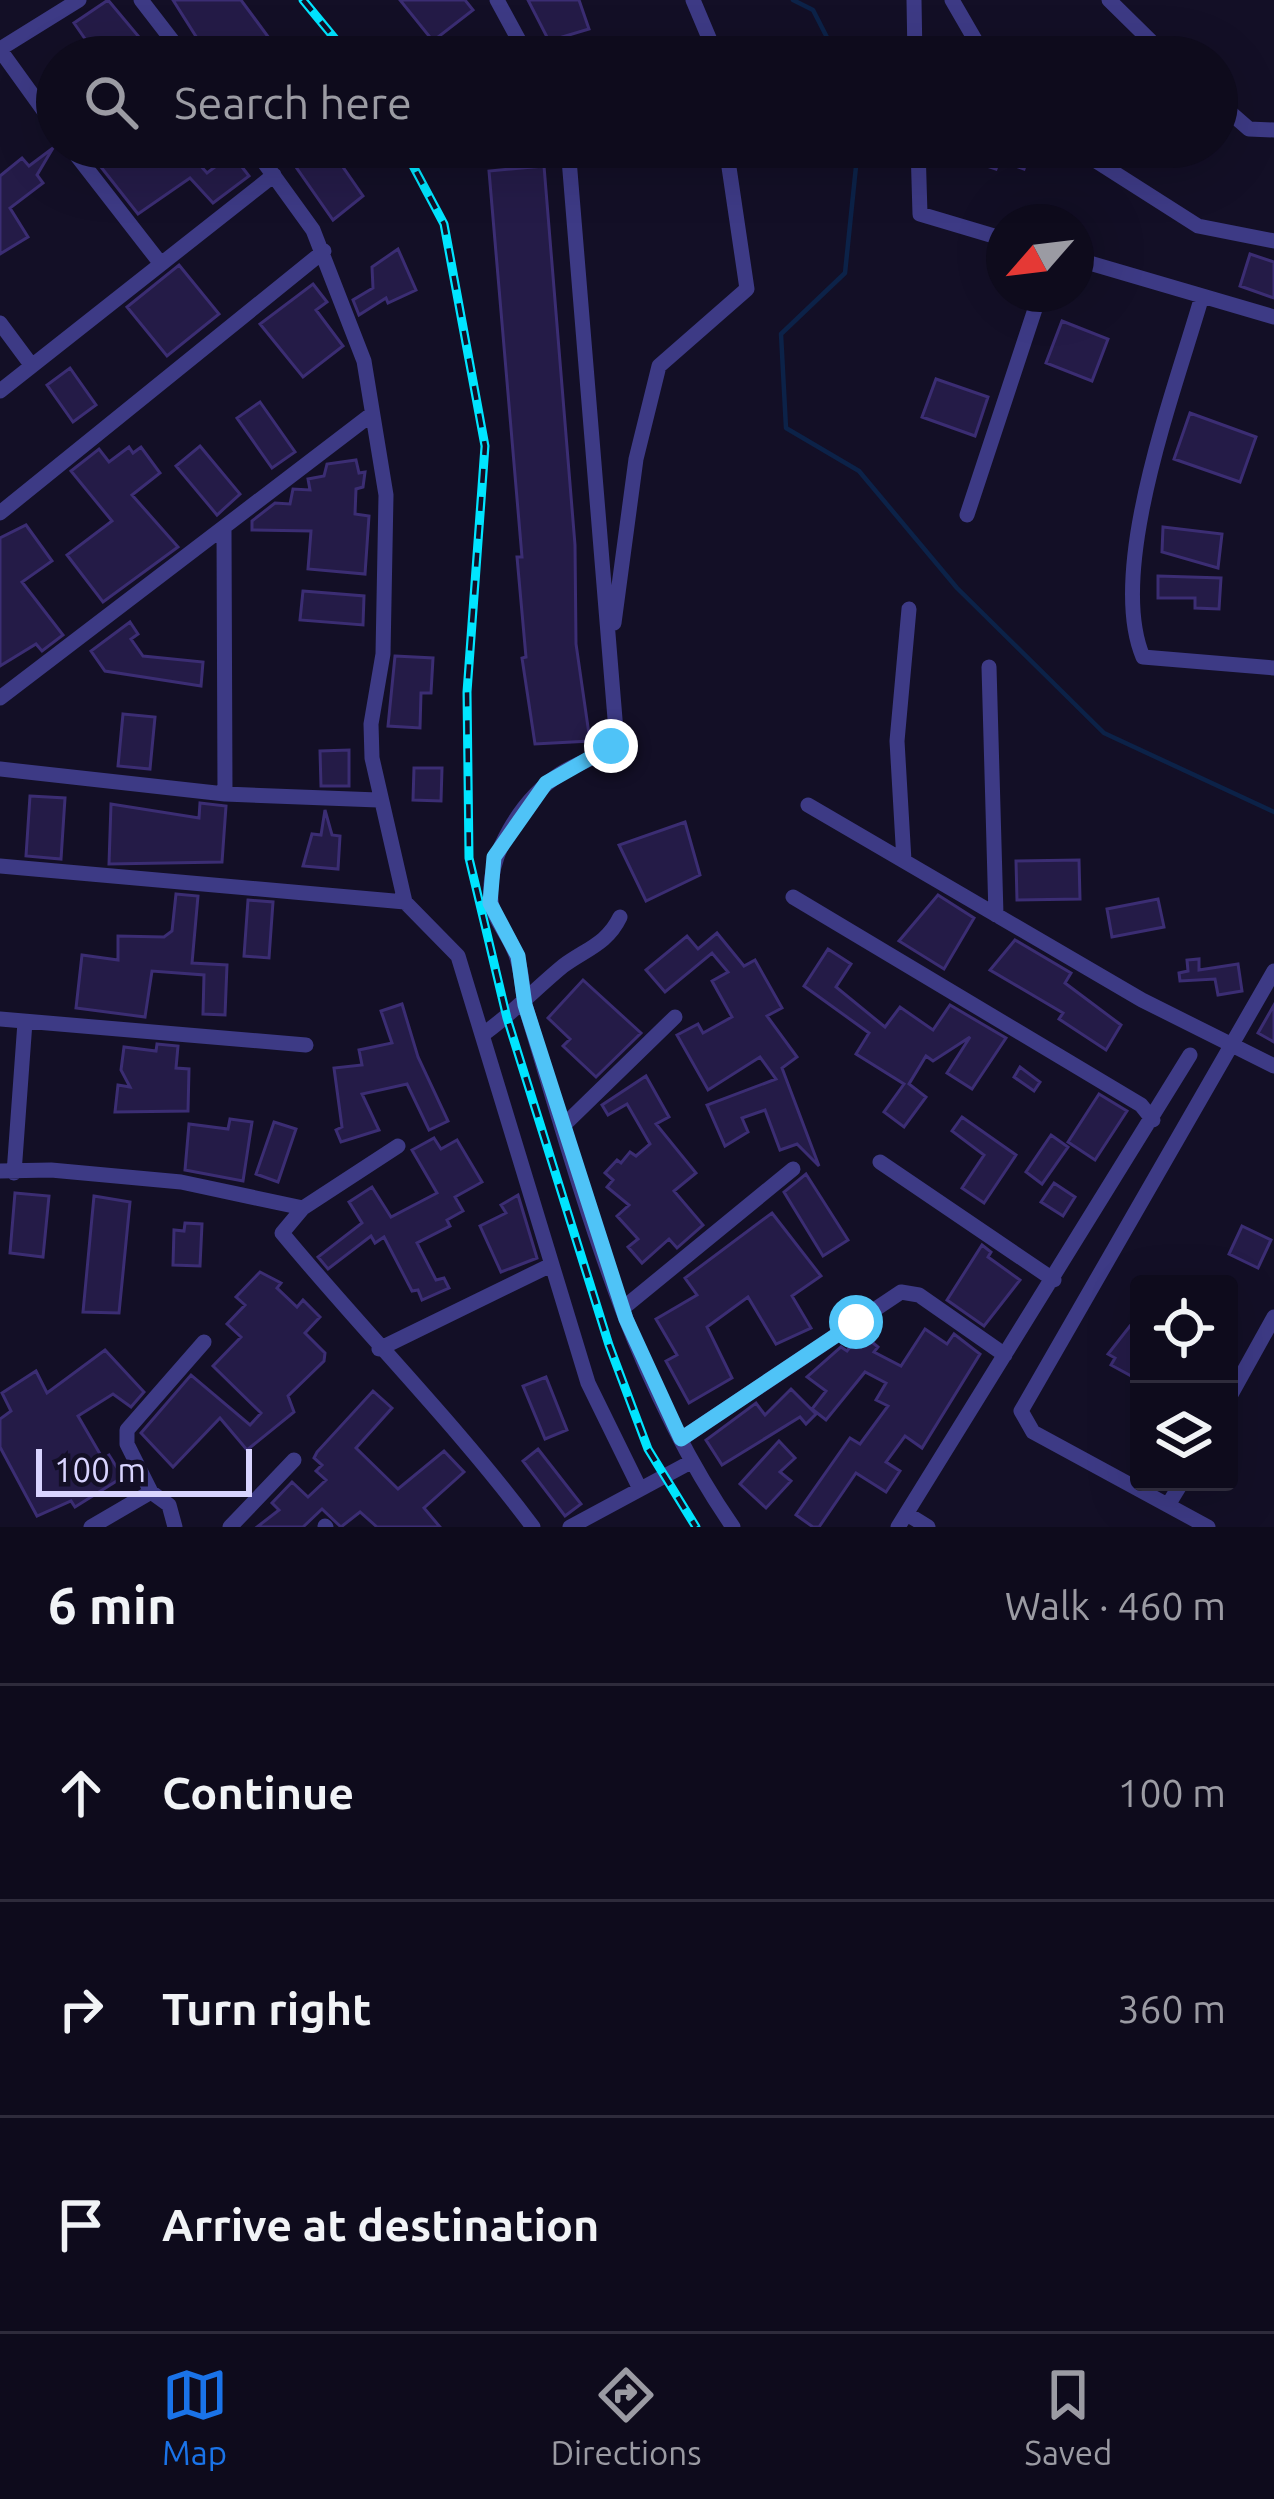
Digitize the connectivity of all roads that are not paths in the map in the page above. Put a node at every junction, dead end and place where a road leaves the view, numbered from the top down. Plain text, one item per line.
1 (79, 0) edge
2 (142, 0) edge
3 (497, 0) edge
4 (692, 0) edge
5 (914, 0) edge
6 (952, 0) edge
7 (1109, 0) edge
8 (169, 36) edge
9 (517, 36) edge
10 (708, 36) edge
11 (915, 36) edge
12 (973, 36) edge
13 (1146, 36) edge
14 (0, 50) edge
15 (36, 100) edge
16 (1238, 119) edge
17 (1274, 130) edge
18 (86, 168) edge
19 (268, 168) edge
20 (570, 168) edge
21 (729, 168) edge
22 (919, 168) edge
23 (1107, 168) edge
24 (274, 176) junction
25 (986, 233) edge
26 (1274, 242) edge
27 (323, 251) junction
28 (161, 264) junction
29 (1094, 265) edge
30 (1202, 296) junction
31 (1034, 312) edge
32 (1274, 317) edge
33 (0, 323) edge
34 (32, 366) junction
35 (0, 391) edge
36 (372, 414) junction
37 (0, 512) edge
38 (967, 514) dead end
39 (224, 529) junction
40 (909, 609) dead end
41 (610, 656) junction
42 (989, 667) dead end
43 (1274, 668) edge
44 (0, 698) edge
45 (0, 769) edge
46 (225, 794) junction
47 (378, 800) junction
48 (808, 805) dead end
49 (904, 861) junction
50 (0, 866) edge
51 (793, 897) dead end
52 (404, 902) junction
53 (995, 915) junction
54 (620, 917) dead end
55 (1274, 971) edge
56 (525, 1005) junction
57 (676, 1017) dead end
58 (0, 1019) edge
59 (25, 1022) junction
60 (482, 1035) junction
61 (306, 1045) dead end
62 (1229, 1047) junction
63 (1190, 1055) dead end
64 (1274, 1066) edge
65 (1153, 1120) junction
66 (562, 1127) junction
67 (398, 1146) dead end
68 (880, 1162) dead end
69 (793, 1169) dead end
70 (7, 1172) edge
71 (303, 1208) junction
72 (551, 1264) junction
73 (1054, 1280) junction
74 (622, 1309) junction
75 (1273, 1321) edge
76 (204, 1342) dead end
77 (379, 1349) junction
78 (1005, 1355) junction
79 (1238, 1383) edge
80 (681, 1439) junction
81 (294, 1460) dead end
82 (689, 1463) junction
83 (639, 1487) junction
84 (1176, 1491) edge
85 (151, 1492) junction
86 (1168, 1505) junction
87 (903, 1520) edge
88 (91, 1527) edge
89 (175, 1527) edge
90 (230, 1527) edge
91 (533, 1527) edge
92 (570, 1527) edge
93 (733, 1527) edge
94 (928, 1527) edge
95 (1208, 1527) edge

1 - 14 street
2 - 8 street
3 - 9 street
4 - 10 street
5 - 11 street
6 - 12 street
7 - 13 street
14 - 15 street
16 - 17 street
18 - 28 street
19 - 24 street
20 - 41 street
21 - 41 street
22 - 25 street
23 - 26 street
24 - 27 street
24 - 28 street
27 - 36 street
27 - 37 street
28 - 34 street
29 - 30 street
30 - 32 street
30 - 43 street
31 - 38 street
33 - 34 street
34 - 35 street
36 - 39 street
36 - 47 street
39 - 44 street
39 - 46 street
40 - 49 street
41 - 56 street
42 - 53 street
45 - 46 street
46 - 47 street
47 - 52 street
48 - 49 street
49 - 53 street
50 - 52 street
51 - 65 street
52 - 60 street
53 - 62 street
54 - 56 street
55 - 62 street
56 - 60 street
56 - 66 street
57 - 66 street
58 - 59 street
59 - 61 street
59 - 70 street
60 - 72 street
62 - 64 street
62 - 86 street
63 - 65 street
65 - 73 street
66 - 74 street
67 - 71 street
68 - 73 street
69 - 74 street
70 - 71 street
71 - 77 street
72 - 77 street
72 - 83 street
73 - 78 street
74 - 80 street
75 - 79 street
76 - 85 street
77 - 91 street
78 - 80 street
78 - 87 street
80 - 82 street
81 - 90 street
82 - 83 street
82 - 93 street
83 - 92 street
84 - 86 street
85 - 88 street
85 - 89 street
86 - 95 street
87 - 94 street

